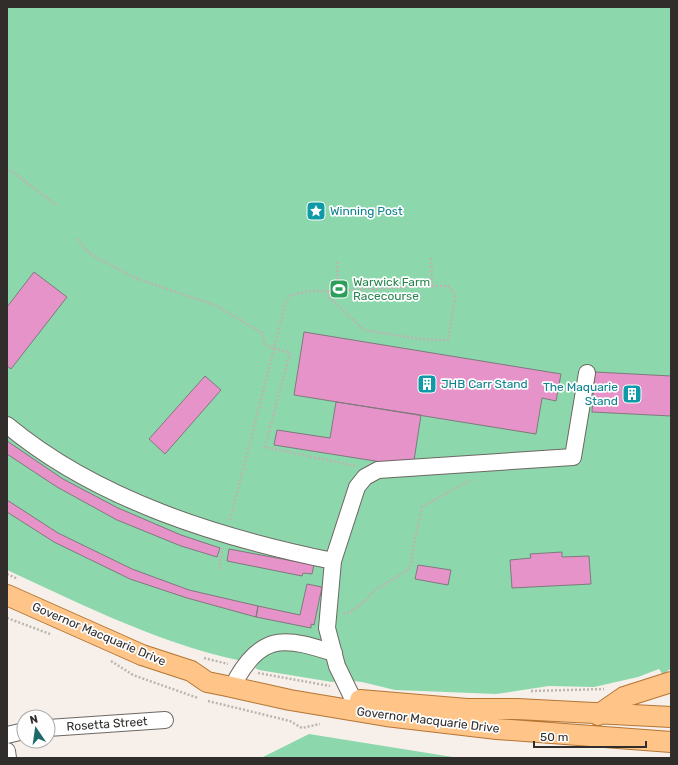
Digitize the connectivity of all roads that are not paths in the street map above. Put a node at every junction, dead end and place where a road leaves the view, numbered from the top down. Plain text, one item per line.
1 (587, 374) dead end
2 (7, 425) edge
3 (333, 561) junction
4 (7, 595) edge
5 (334, 653) junction
6 (191, 672) junction
7 (238, 678) junction
8 (671, 682) edge
9 (353, 699) junction
10 (598, 715) junction
11 (671, 717) edge
12 (165, 720) dead end
13 (56, 727) edge
14 (671, 742) edge
15 (7, 751) edge
16 (8, 758) edge

1 - 3 street
2 - 3 street
3 - 5 street
4 - 6 main road, Governor Macquarie Drive
5 - 7 street
5 - 9 street
6 - 7 main road, Governor Macquarie Drive
6 - 14 main road, Governor Macquarie Drive
7 - 9 main road, Governor Macquarie Drive
8 - 10 main road
9 - 10 main road, Governor Macquarie Drive
10 - 11 main road, Governor Macquarie Drive
12 - 13 street, Rosetta Street
15 - 16 street

